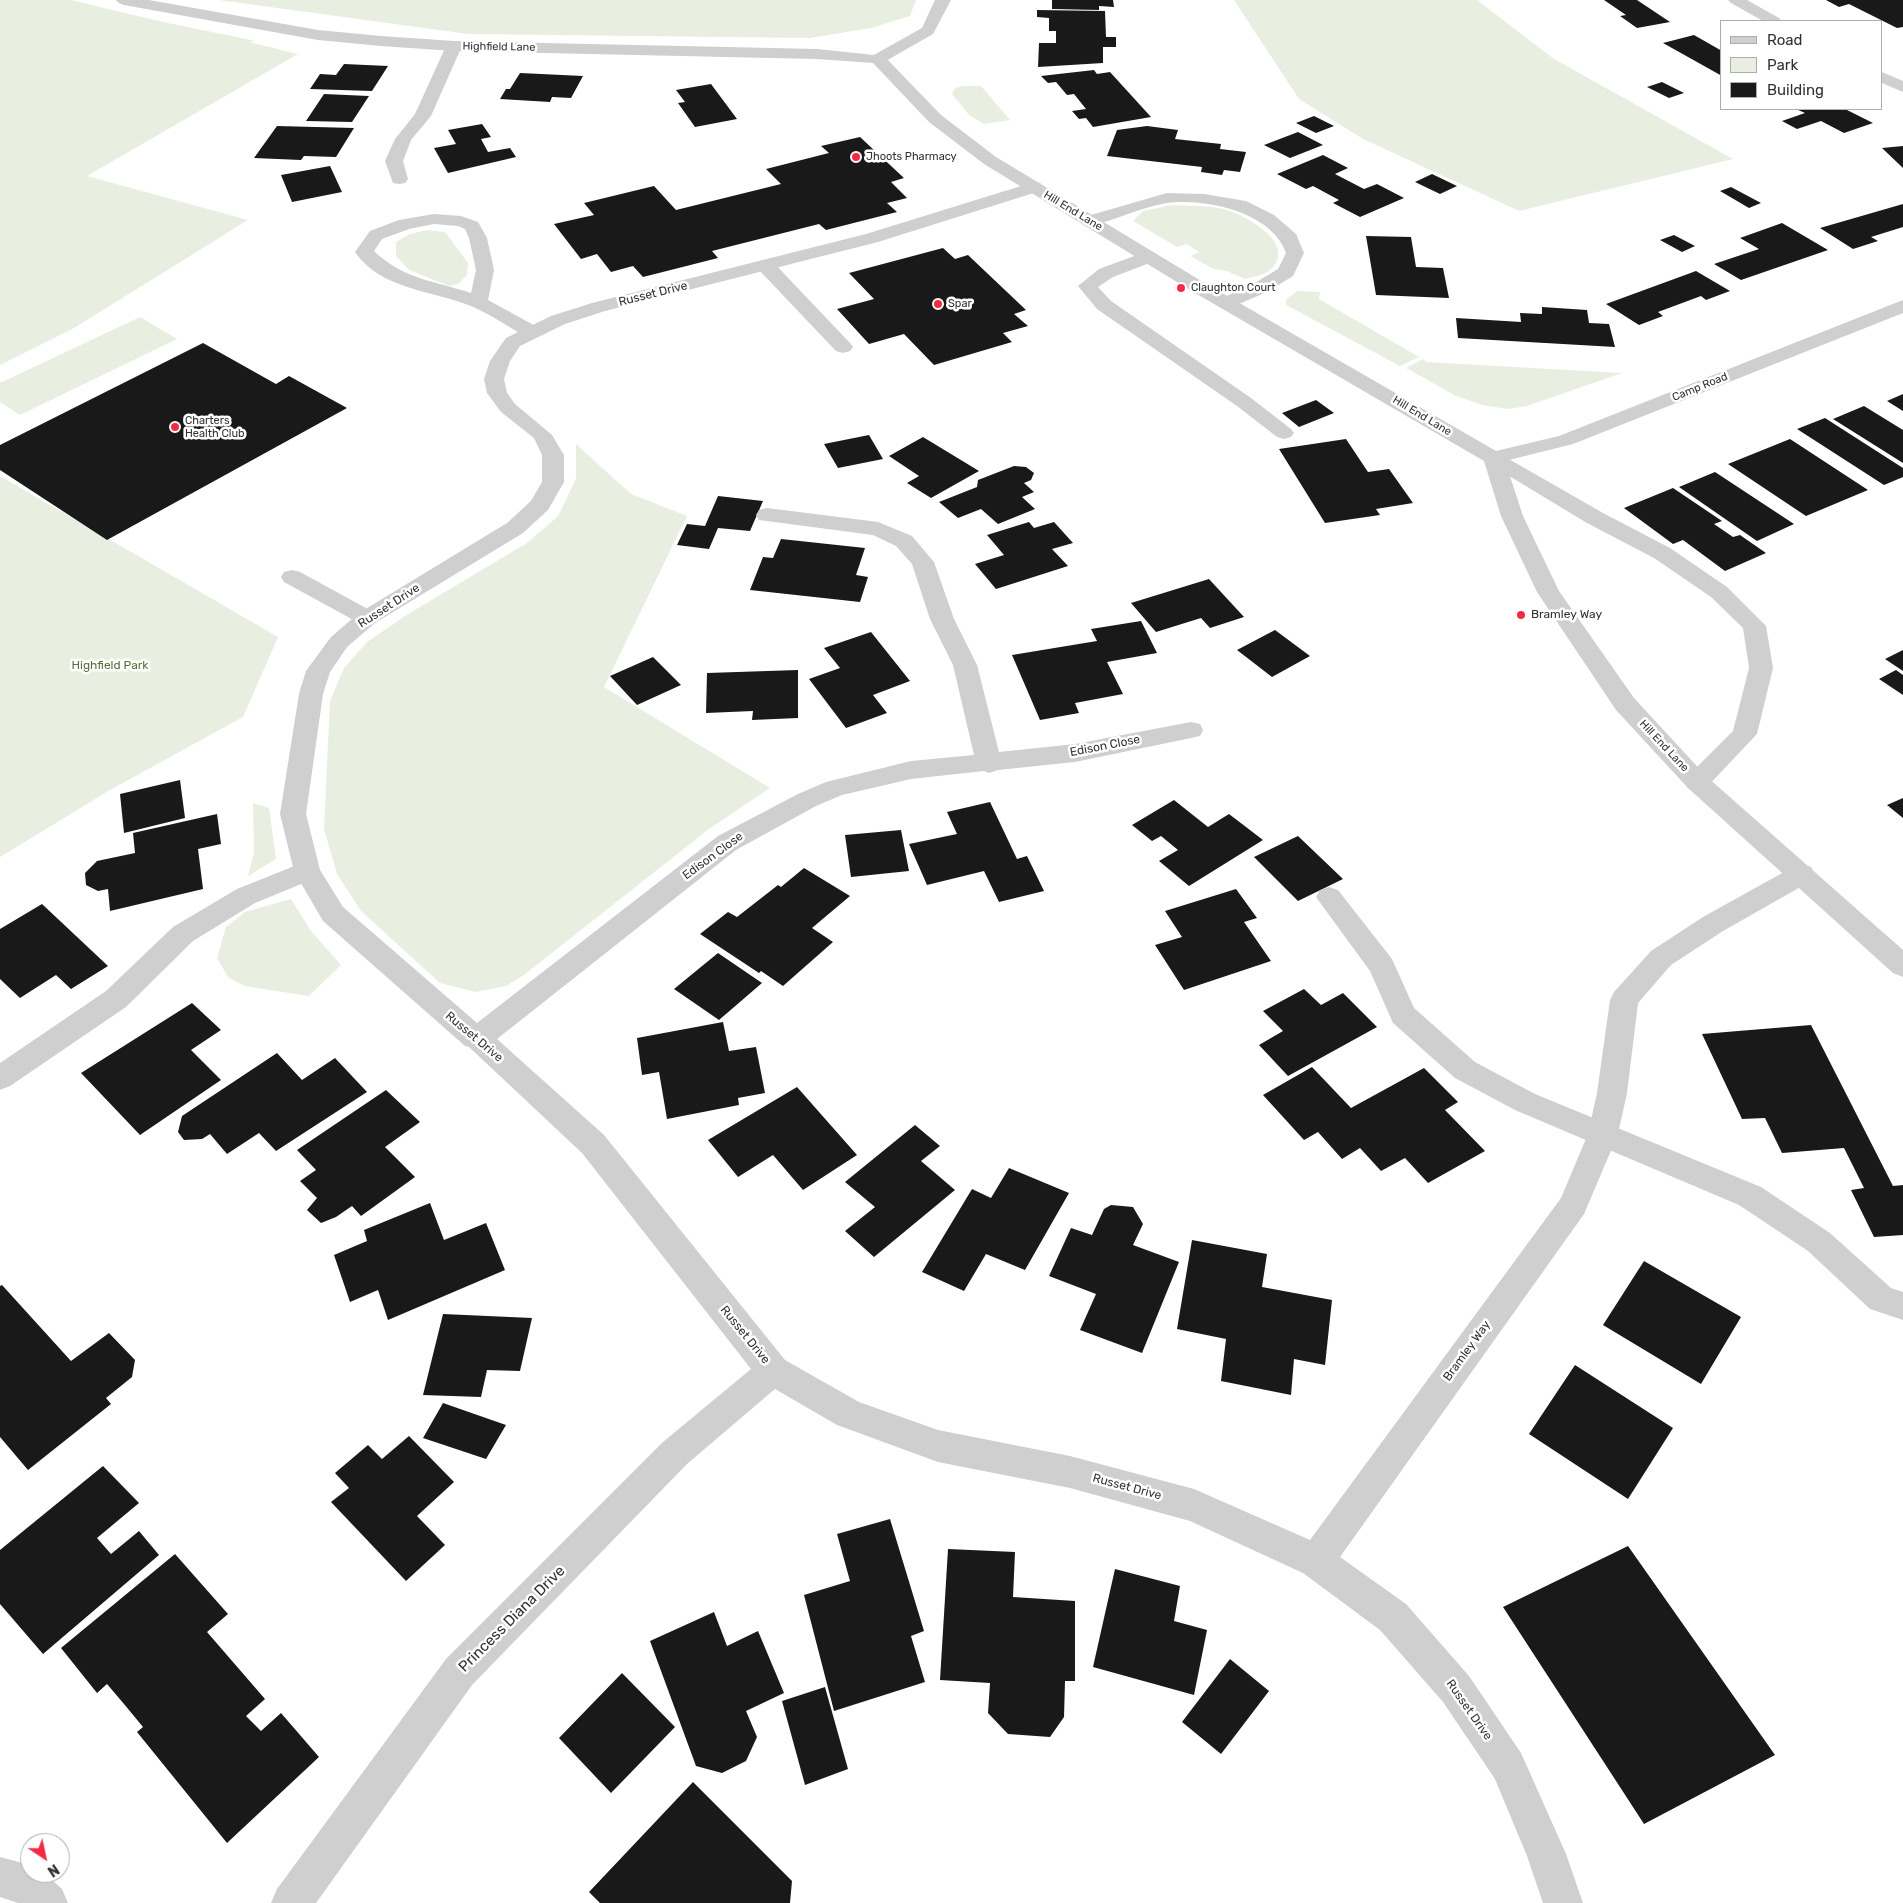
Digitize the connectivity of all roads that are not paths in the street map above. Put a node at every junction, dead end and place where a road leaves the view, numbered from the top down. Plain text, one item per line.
1 (124, 0) edge
2 (943, 0) edge
3 (1736, 0) edge
4 (1772, 20) edge
5 (454, 46) junction
6 (878, 59) junction
7 (1883, 77) edge
8 (1903, 87) edge
9 (400, 179) dead end
10 (1034, 188) junction
11 (1090, 221) junction
12 (1148, 257) junction
13 (766, 266) junction
14 (478, 302) junction
15 (1228, 303) junction
16 (1903, 306) edge
17 (532, 332) junction
18 (843, 346) dead end
19 (1284, 433) dead end
20 (1493, 458) junction
21 (767, 515) dead end
22 (292, 577) dead end
23 (367, 618) junction
24 (1191, 730) dead end
25 (990, 764) junction
26 (1697, 782) junction
27 (307, 871) junction
28 (1802, 874) junction
29 (1329, 896) dead end
30 (1903, 966) edge
31 (478, 1038) junction
32 (0, 1078) edge
33 (1603, 1134) junction
34 (1903, 1306) edge
35 (774, 1370) junction
36 (1316, 1560) junction
37 (0, 1876) edge
38 (48, 1903) edge
39 (291, 1903) edge
40 (1564, 1903) edge

1 - 5 street, Highfield Lane
2 - 6 street
3 - 4 street
5 - 6 street, Highfield Lane
5 - 9 street
6 - 10 street, Hill End Lane
7 - 8 street
10 - 11 street, Hill End Lane
10 - 13 street, Russet Drive
11 - 12 street, Hill End Lane
11 - 15 street
12 - 15 street, Hill End Lane
12 - 19 street
13 - 17 street, Russet Drive
13 - 18 street
14 - 14 street
14 - 17 street
15 - 20 street, Hill End Lane
16 - 20 street, Camp Road
17 - 23 street, Russet Drive
20 - 26 street, Hill End Lane
20 - 26 street
21 - 25 street
22 - 23 street
23 - 27 street, Russet Drive
24 - 25 street, Edison Close
25 - 31 street, Edison Close
26 - 28 street, Hill End Lane
27 - 31 street, Russet Drive
27 - 32 street
28 - 30 street, Hill End Lane
28 - 33 street, Bramley Way
29 - 33 street
31 - 35 street, Russet Drive
33 - 34 street
33 - 36 street, Bramley Way
35 - 36 street, Russet Drive
35 - 39 street, Princess Diana Drive
36 - 40 street, Russet Drive
37 - 38 street

